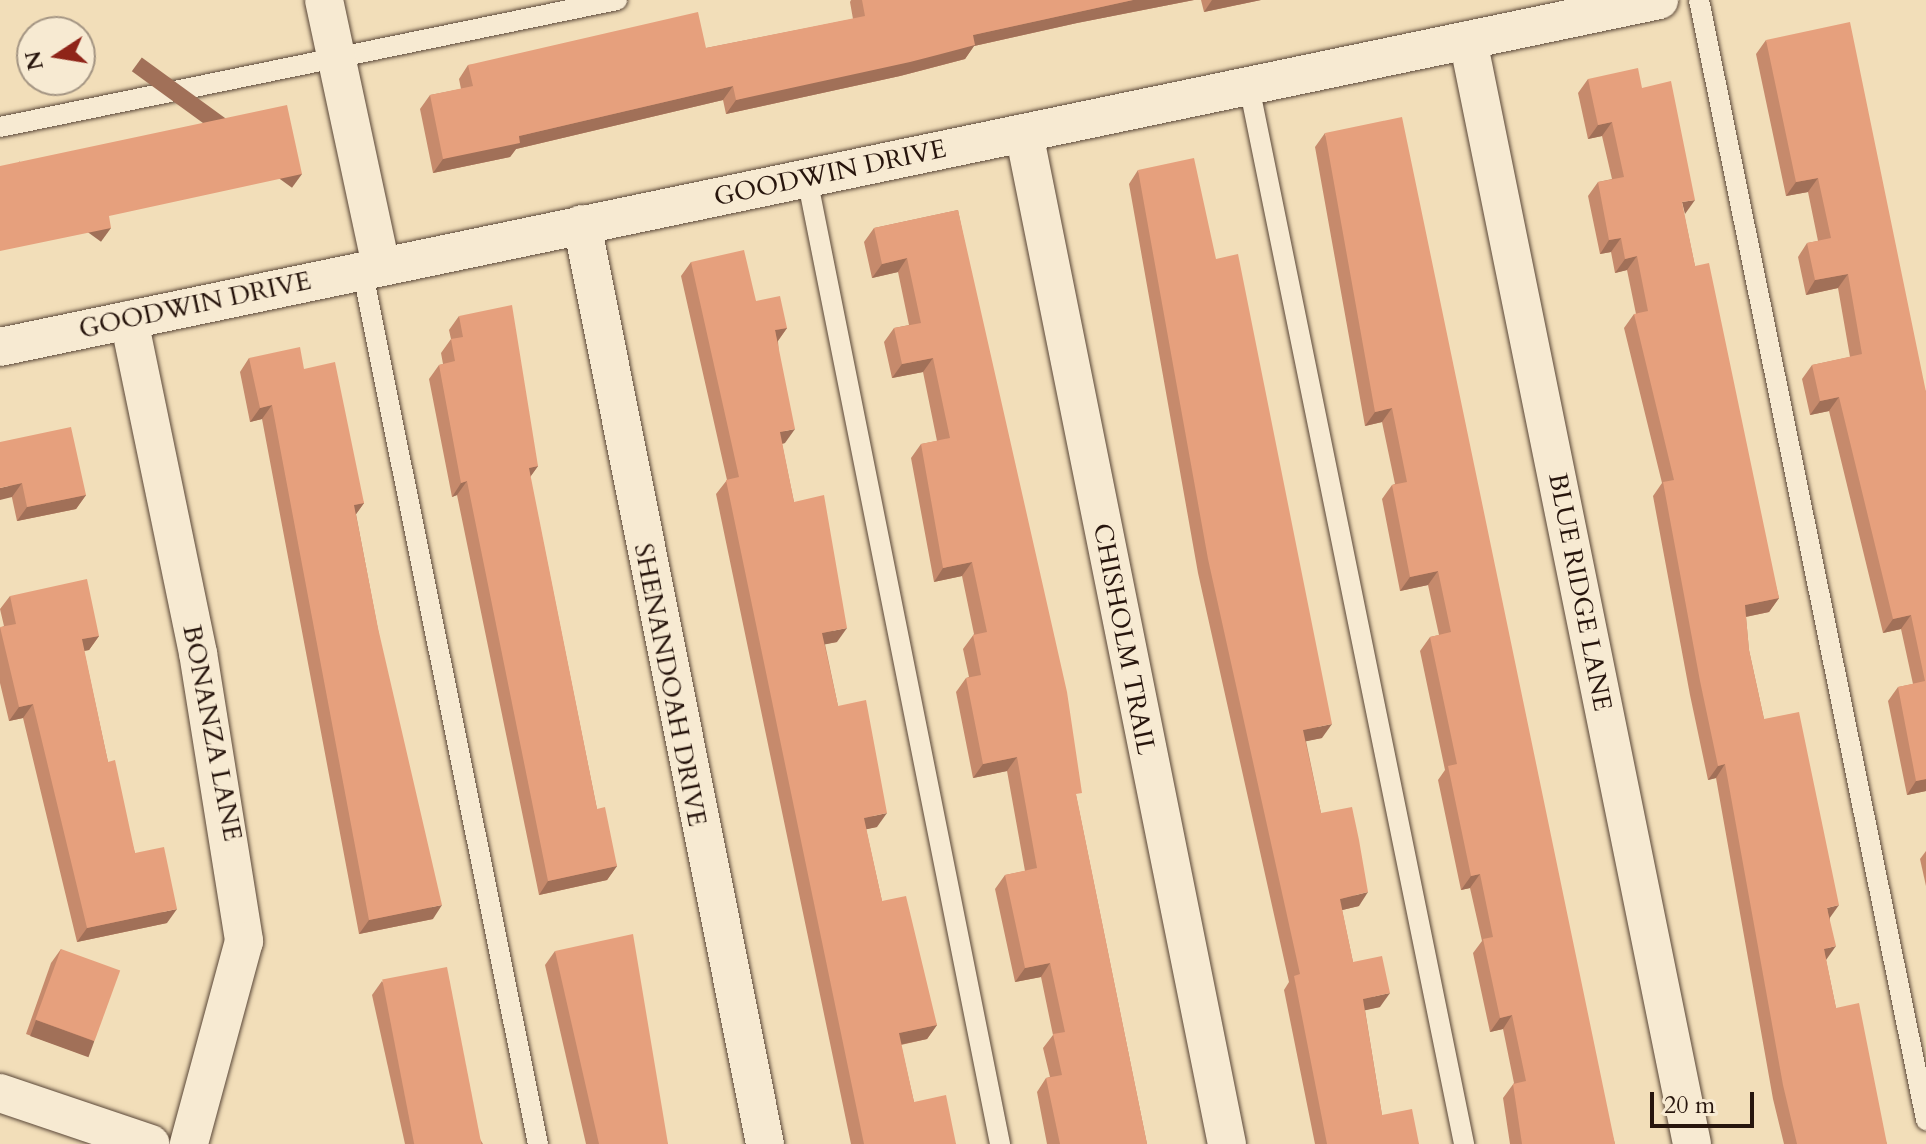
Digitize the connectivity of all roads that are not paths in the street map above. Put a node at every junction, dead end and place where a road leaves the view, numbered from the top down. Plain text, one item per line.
1 (324, 0) edge
2 (617, 0) edge
3 (1659, 0) edge
4 (1699, 0) edge
5 (1468, 40) junction
6 (337, 59) junction
7 (1249, 86) junction
8 (0, 127) edge
9 (1024, 133) junction
10 (807, 178) junction
11 (582, 224) junction
12 (372, 267) junction
13 (129, 320) junction
14 (0, 347) edge
15 (0, 1093) edge
16 (1926, 1120) edge
17 (151, 1144) edge
18 (189, 1144) edge
19 (538, 1144) edge
20 (765, 1144) edge
21 (1000, 1144) edge
22 (1227, 1144) edge
23 (1464, 1144) edge
24 (1692, 1144) edge

1 - 6 street
2 - 6 lane
3 - 5 street, GOODWIN DRIVE
4 - 16 lane
5 - 7 street, GOODWIN DRIVE
5 - 24 street, BLUE RIDGE LANE
6 - 8 lane
6 - 12 street
7 - 9 street, GOODWIN DRIVE
7 - 23 lane
9 - 10 street, GOODWIN DRIVE
9 - 22 street, CHISHOLM TRAIL
10 - 11 street, GOODWIN DRIVE
10 - 21 lane
11 - 12 street, GOODWIN DRIVE
11 - 20 street, SHENANDOAH DRIVE
12 - 13 street, GOODWIN DRIVE
12 - 19 lane
13 - 14 street, GOODWIN DRIVE
13 - 18 street, BONANZA LANE
15 - 17 street

